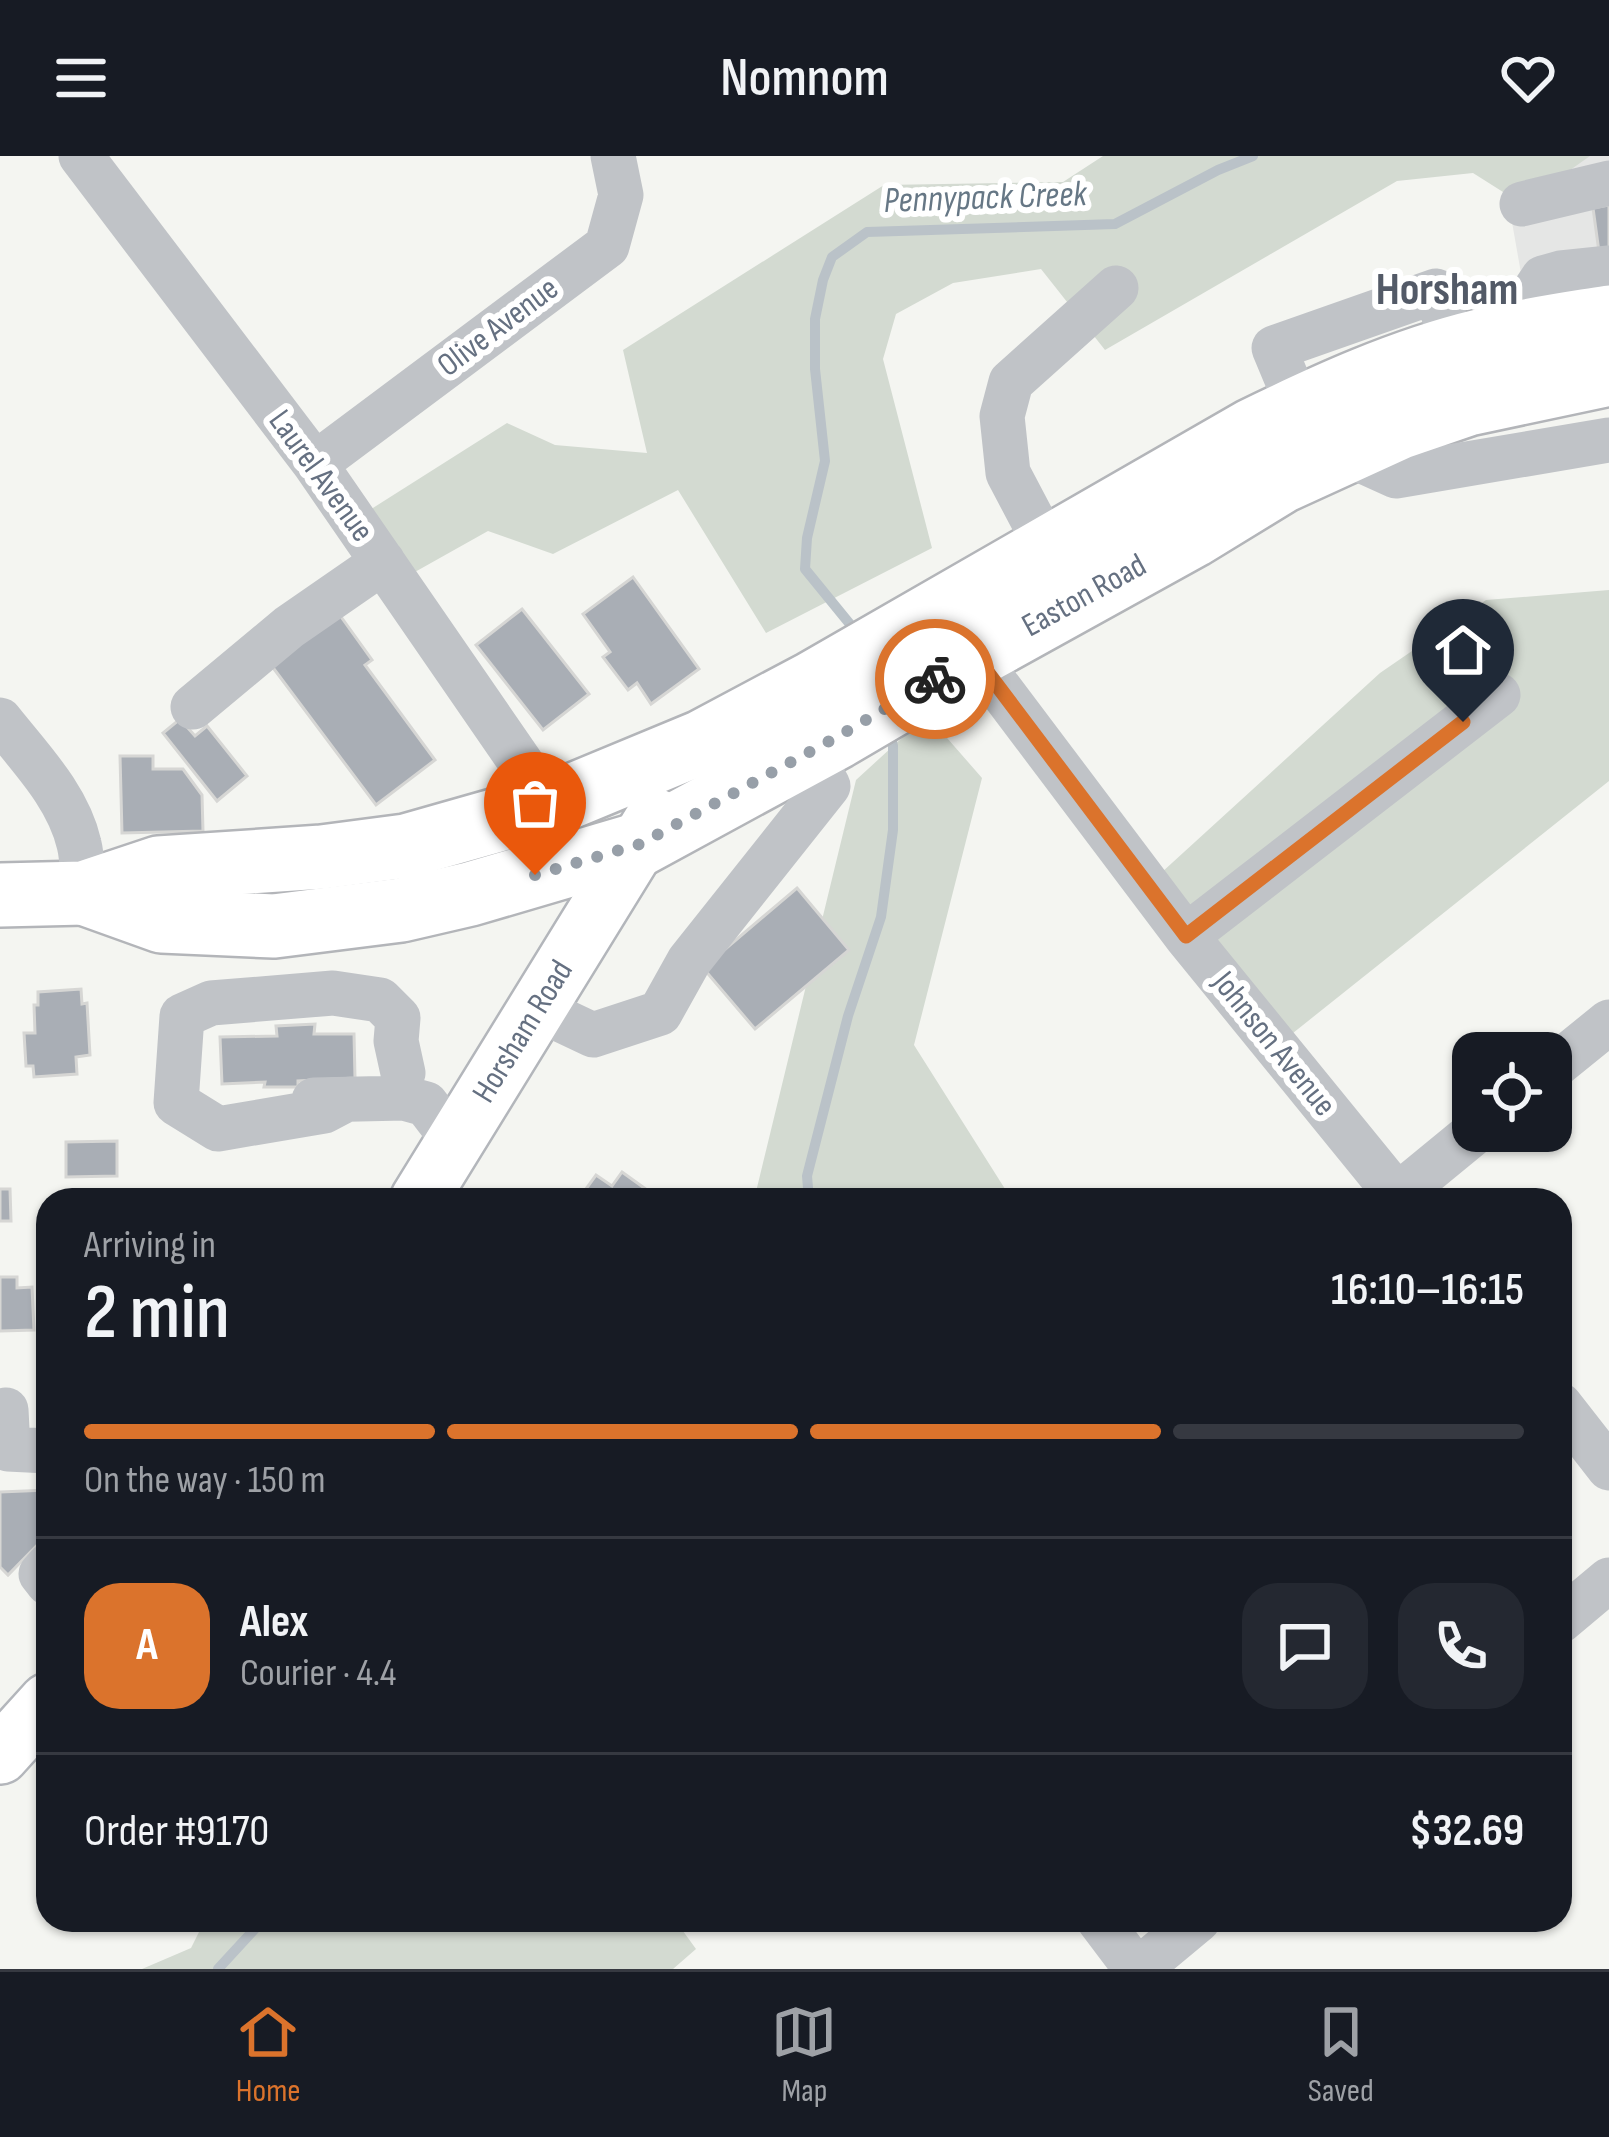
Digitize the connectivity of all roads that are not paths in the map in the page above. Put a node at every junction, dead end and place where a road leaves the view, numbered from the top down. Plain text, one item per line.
1 (81, 156) edge
2 (614, 156) edge
3 (1609, 183) edge
4 (1522, 204) dead end
5 (1609, 268) edge
6 (1116, 288) dead end
7 (1609, 317) edge
8 (1480, 342) junction
9 (1609, 374) edge
10 (1609, 440) edge
11 (1343, 452) junction
12 (315, 464) junction
13 (1048, 549) junction
14 (382, 562) junction
15 (959, 631) junction
16 (1498, 695) dead end
17 (193, 707) dead end
18 (0, 720) edge
19 (820, 724) junction
20 (702, 742) junction
21 (550, 805) junction
22 (640, 844) junction
23 (84, 893) junction
24 (0, 895) edge
25 (316, 921) junction
26 (235, 925) junction
27 (1186, 936) junction
28 (292, 996) junction
29 (538, 1009) junction
30 (1609, 1022) edge
31 (1572, 1053) edge
32 (380, 1078) junction
33 (488, 1090) junction
34 (455, 1142) junction
35 (1452, 1151) edge
36 (426, 1188) edge
37 (1389, 1188) edge
38 (1409, 1188) edge
39 (18, 1410) edge
40 (1572, 1420) edge
41 (36, 1450) edge
42 (1609, 1468) edge
43 (1609, 1580) edge
44 (1572, 1611) edge
45 (36, 1715) edge
46 (0, 1755) edge
47 (1108, 1932) edge
48 (1183, 1932) edge
49 (1137, 1969) edge

1 - 12 street, Laurel Avenue
2 - 12 street, Olive Avenue
3 - 4 street
5 - 8 street
6 - 13 street
7 - 8 highway, Easton Road
8 - 13 highway, Easton Road
9 - 11 highway, Easton Road
10 - 11 street
11 - 15 highway, Easton Road
12 - 14 street, Laurel Avenue
13 - 15 highway, Easton Road
14 - 17 street
14 - 21 street, Laurel Avenue
15 - 19 highway, Easton Road
15 - 27 street, Johnson Avenue
16 - 27 street
18 - 23 street
19 - 20 highway, Easton Road
19 - 22 highway, Easton Road
19 - 29 street
20 - 21 highway, Easton Road
20 - 22 main road, Horsham Road
21 - 23 highway, Easton Road
22 - 25 highway, Easton Road
22 - 29 main road, Horsham Road
23 - 24 highway, Easton Road
23 - 26 highway, Easton Road
25 - 26 highway, Easton Road
25 - 28 street
26 - 28 street
27 - 37 street, Johnson Avenue
28 - 32 street
28 - 32 street
29 - 33 main road, Horsham Road
30 - 31 street
32 - 33 street
32 - 34 street
33 - 34 main road, Horsham Road
34 - 36 main road, Horsham Road
35 - 38 street
39 - 41 street
40 - 42 street
43 - 44 street
45 - 46 main road
47 - 49 street
48 - 49 street

